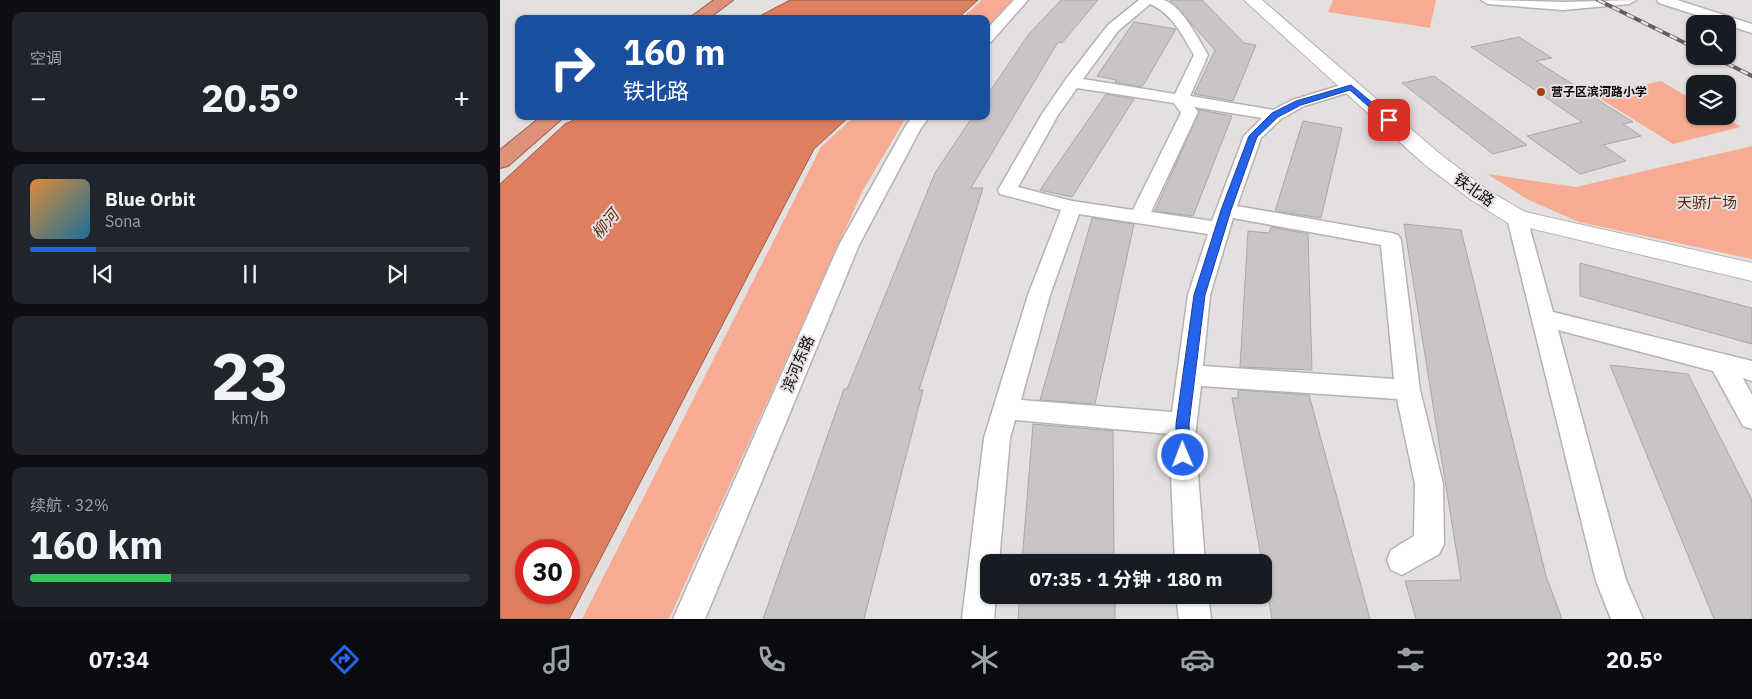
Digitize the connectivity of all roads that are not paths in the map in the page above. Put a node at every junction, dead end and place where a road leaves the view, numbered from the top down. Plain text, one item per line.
1 (725, 0) edge
2 (1020, 0) edge
3 (1149, 0) edge
4 (1252, 0) edge
5 (1488, 0) edge
6 (1629, 0) edge
7 (1664, 0) edge
8 (702, 15) edge
9 (1752, 29) edge
10 (990, 34) edge
11 (1072, 82) junction
12 (1351, 87) junction
13 (1180, 101) junction
14 (1275, 115) junction
15 (550, 120) edge
16 (919, 120) edge
17 (500, 161) edge
18 (1072, 207) junction
19 (1139, 217) junction
20 (1517, 218) junction
21 (1223, 220) junction
22 (1752, 272) edge
23 (1542, 318) junction
24 (1722, 364) junction
25 (1752, 372) edge
26 (1189, 375) junction
27 (1408, 390) junction
28 (1006, 409) junction
29 (1752, 418) edge
30 (1183, 424) junction
31 (1189, 554) edge
32 (1402, 560) dead end
33 (1193, 604) edge
34 (689, 619) edge
35 (978, 619) edge
36 (1195, 619) edge
37 (1627, 619) edge

1 - 8 highway
2 - 10 street
3 - 11 street
3 - 13 street
4 - 12 street, 铁北路
5 - 6 street
7 - 9 street
11 - 13 street
11 - 18 street
12 - 14 street
12 - 20 street, 铁北路
13 - 14 street
13 - 19 street
14 - 21 street
15 - 17 highway
16 - 34 street, 滨河东路
18 - 19 street
18 - 28 street
19 - 21 street
20 - 22 street, 铁北路
20 - 23 street
21 - 26 street
21 - 27 street
23 - 24 street
23 - 37 street
24 - 25 street
24 - 29 street
26 - 27 street
26 - 30 street
27 - 32 street
28 - 30 street
28 - 35 street
30 - 31 street
33 - 36 street

